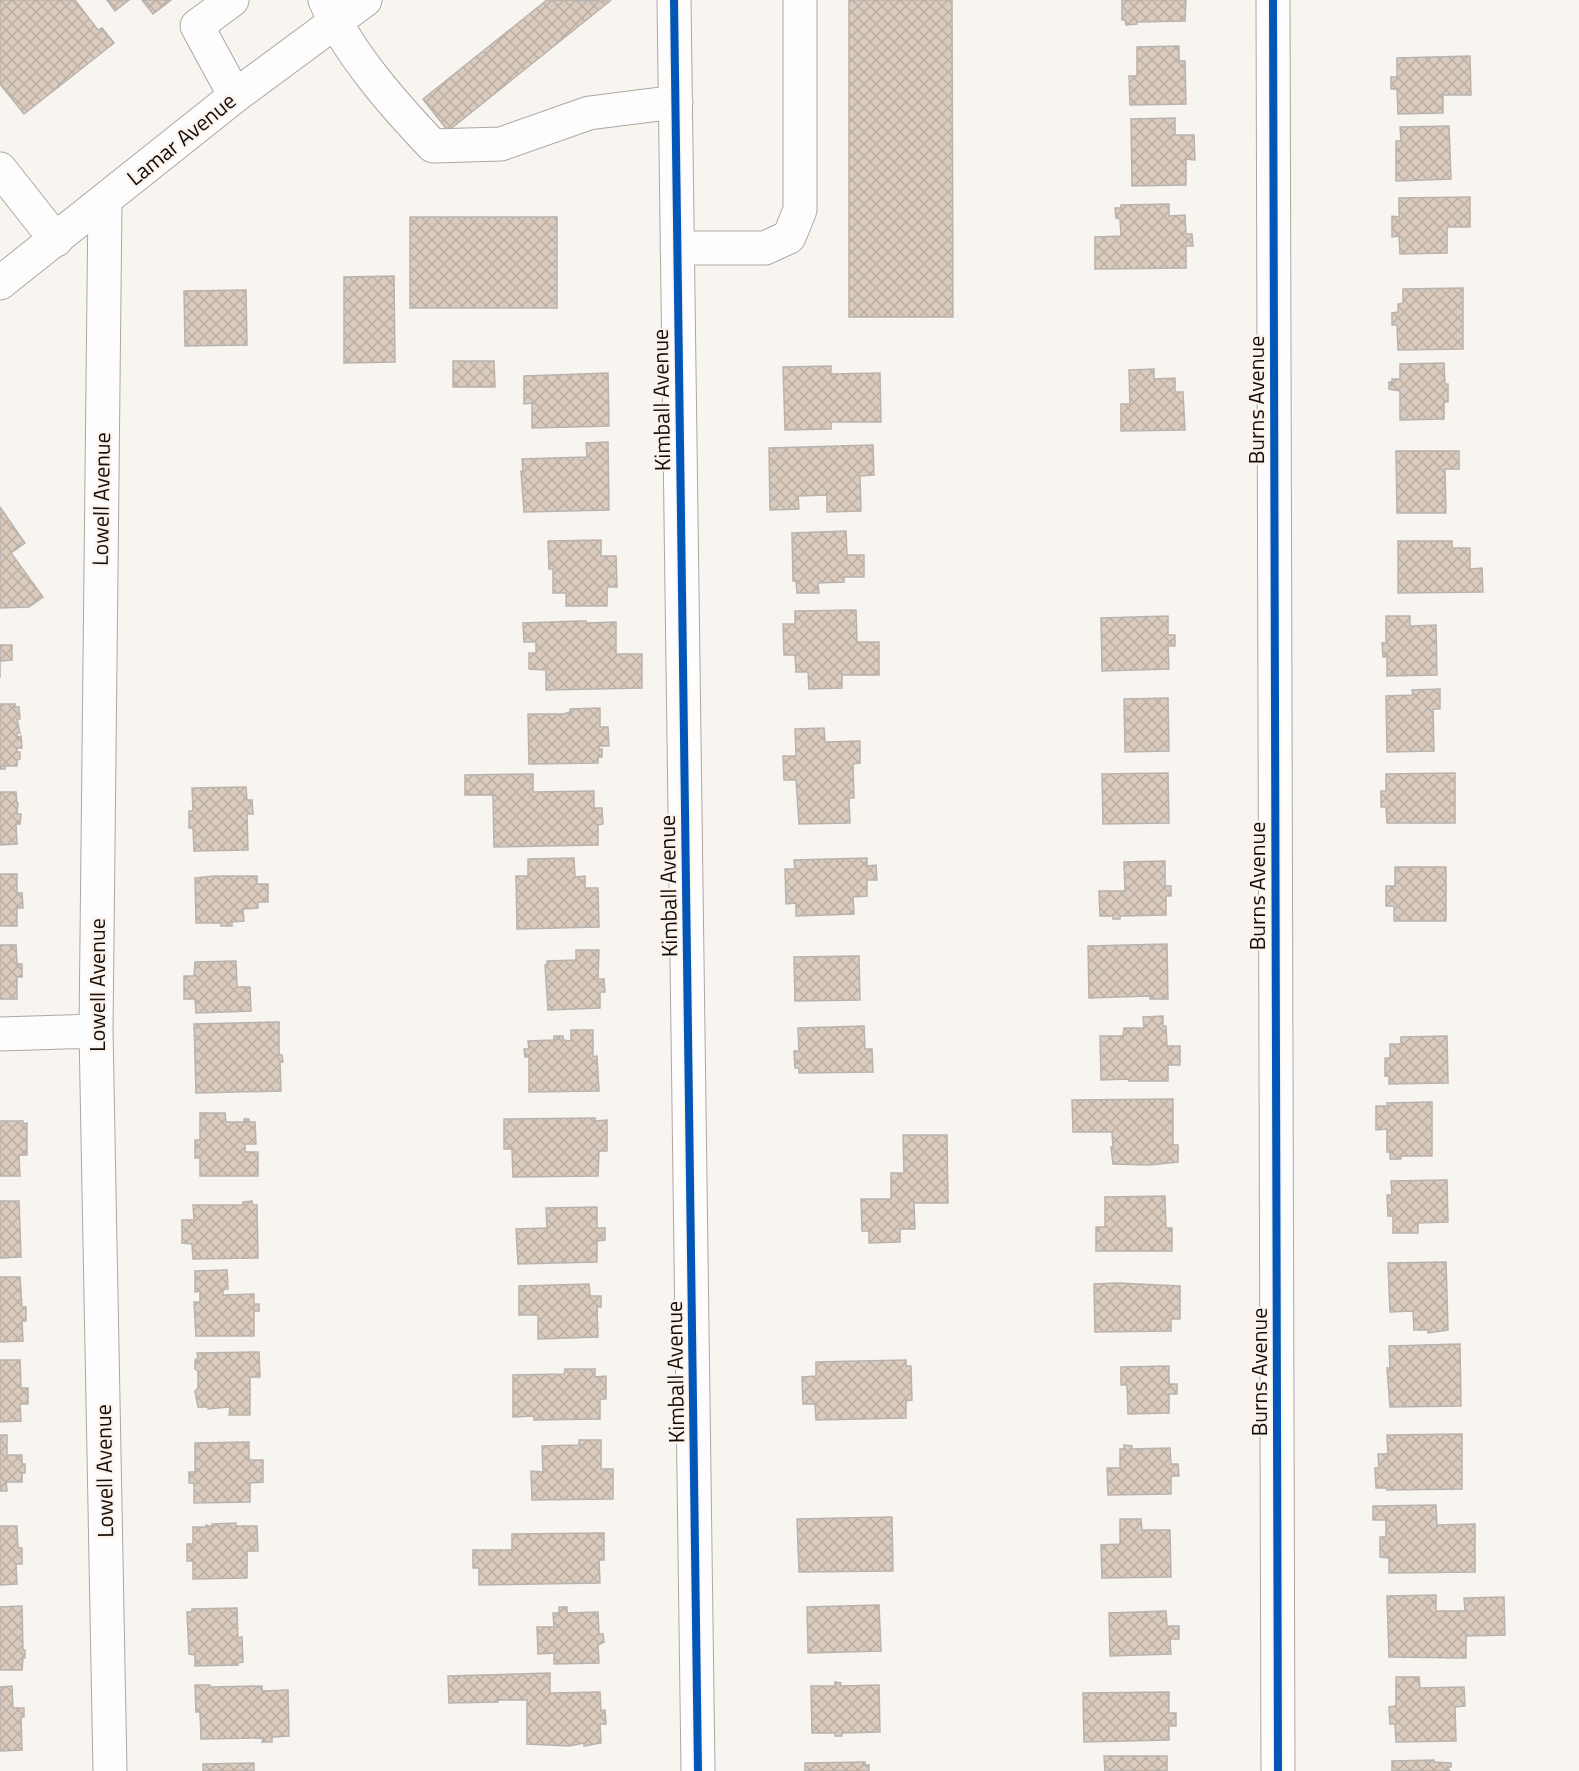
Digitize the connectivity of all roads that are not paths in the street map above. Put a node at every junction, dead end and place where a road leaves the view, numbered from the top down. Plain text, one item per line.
1 (232, 0) edge
2 (365, 0) edge
3 (674, 0) edge
4 (800, 0) edge
5 (1273, 0) edge
6 (330, 12) edge
7 (235, 96) junction
8 (676, 102) junction
9 (0, 169) edge
10 (105, 200) junction
11 (56, 240) junction
12 (677, 248) junction
13 (0, 283) edge
14 (96, 1031) junction
15 (0, 1034) edge
16 (110, 1771) edge
17 (698, 1771) edge
18 (1278, 1771) edge

1 - 7 street
2 - 6 street, Lamar Avenue
3 - 8 street, Kimball Avenue
4 - 12 street
5 - 18 street, Burns Avenue
6 - 7 street, Lamar Avenue
6 - 8 street
7 - 10 street, Lamar Avenue
8 - 12 street, Kimball Avenue
9 - 11 street
10 - 11 street, Lamar Avenue
10 - 14 street, Lowell Avenue
11 - 13 street, Lamar Avenue
12 - 17 street, Kimball Avenue
14 - 15 street
14 - 16 street, Lowell Avenue

